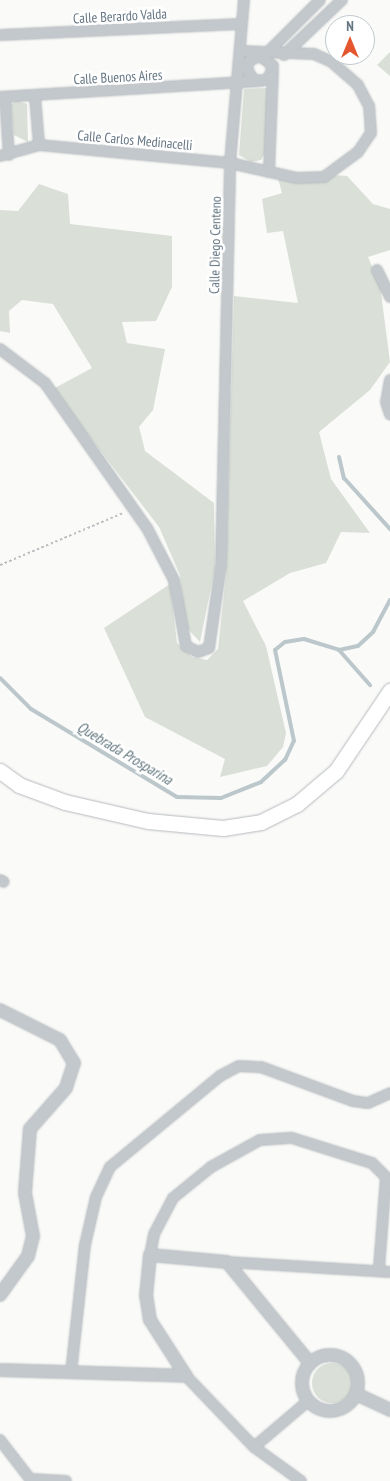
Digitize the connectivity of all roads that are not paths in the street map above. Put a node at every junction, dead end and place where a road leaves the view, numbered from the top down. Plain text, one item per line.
1 (244, 0) edge
2 (320, 0) edge
3 (342, 0) edge
4 (241, 24) junction
5 (0, 35) edge
6 (240, 51) junction
7 (286, 52) junction
8 (267, 54) junction
9 (248, 65) junction
10 (273, 68) junction
11 (261, 81) junction
12 (237, 84) junction
13 (35, 96) junction
14 (2, 97) edge
15 (39, 145) junction
16 (4, 156) edge
17 (230, 163) junction
18 (269, 172) junction
19 (377, 270) dead end
20 (390, 297) edge
21 (0, 348) edge
22 (390, 380) edge
23 (390, 414) edge
24 (390, 691) edge
25 (0, 771) edge
26 (0, 1012) edge
27 (390, 1093) edge
28 (150, 1255) junction
29 (227, 1262) junction
30 (379, 1269) junction
31 (390, 1272) edge
32 (0, 1295) edge
33 (310, 1363) junction
34 (0, 1370) edge
35 (71, 1374) junction
36 (186, 1376) junction
37 (356, 1394) junction
38 (308, 1401) junction
39 (390, 1410) edge
40 (0, 1440) edge
41 (254, 1447) junction
42 (29, 1480) edge
43 (66, 1481) edge
44 (301, 1481) edge

1 - 4 street, Calle Diego Centeno
2 - 8 street
3 - 7 street
4 - 5 street, Calle Berardo Valda
4 - 6 street, Calle Diego Centeno
6 - 8 street
6 - 12 street, Calle Diego Centeno
7 - 8 street
7 - 10 street
7 - 18 street
8 - 9 street
8 - 10 street
9 - 11 street
9 - 12 street
10 - 11 street
10 - 18 street
11 - 12 street, Calle Buenos Aires
12 - 13 street, Calle Buenos Aires
12 - 17 street, Calle Diego Centeno
13 - 14 street, Calle Buenos Aires
13 - 15 street
14 - 16 street
15 - 16 street, Calle Carlos Medinacelli
15 - 17 street, Calle Carlos Medinacelli
17 - 18 street, Calle Carlos Medinacelli
17 - 21 street, Calle Diego Centeno
19 - 20 street
22 - 23 street
24 - 25 main road
26 - 32 street
27 - 35 street
28 - 29 street
28 - 30 street
28 - 36 street
29 - 30 street
29 - 33 street
30 - 31 street
33 - 37 street
33 - 38 street
34 - 35 street
35 - 36 street
36 - 41 street
37 - 38 street
37 - 39 street
38 - 41 street
40 - 42 street
41 - 44 street
42 - 43 street

